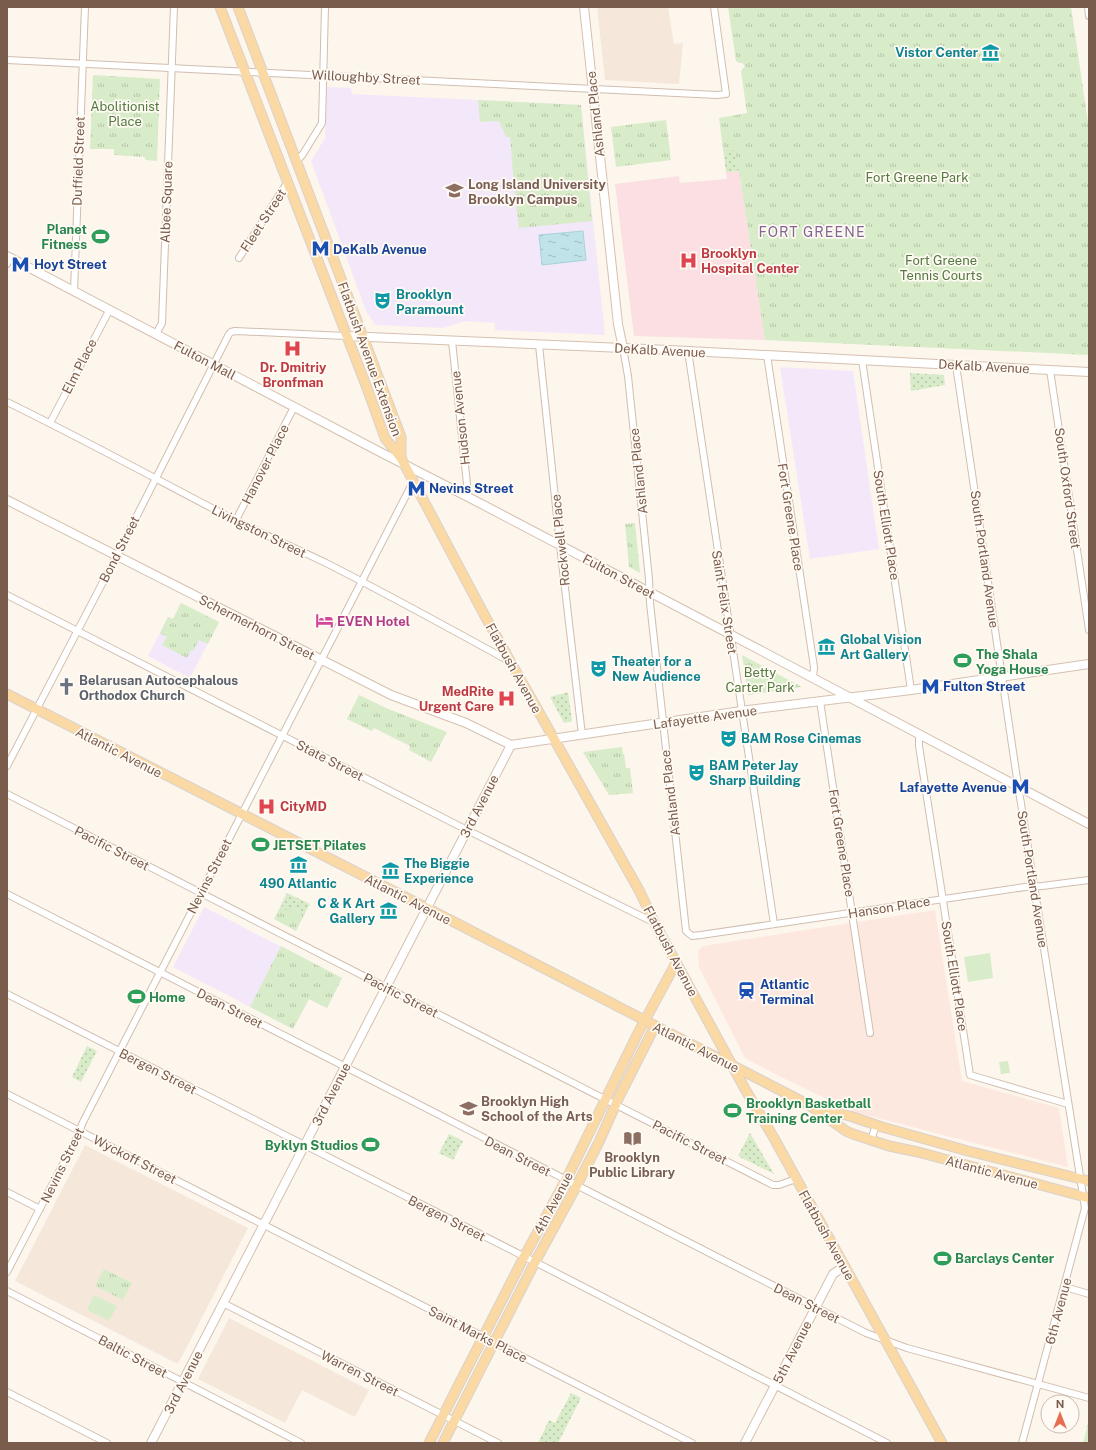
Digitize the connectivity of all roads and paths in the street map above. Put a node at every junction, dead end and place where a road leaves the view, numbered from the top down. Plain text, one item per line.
1 (84, 7) edge
2 (174, 7) edge
3 (220, 7) edge
4 (238, 7) edge
5 (325, 7) edge
6 (584, 7) edge
7 (714, 7) edge
8 (1088, 7) edge
9 (1089, 16) edge
10 (7, 60) edge
11 (82, 63) junction
12 (172, 68) junction
13 (245, 72) junction
14 (262, 72) junction
15 (323, 75) junction
16 (592, 89) junction
17 (296, 162) junction
18 (287, 183) junction
19 (239, 258) dead end
20 (8, 259) edge
21 (74, 291) junction
22 (110, 310) junction
23 (231, 332) joint
24 (156, 334) junction
25 (346, 336) junction
26 (362, 337) junction
27 (452, 341) junction
28 (539, 345) junction
29 (623, 348) junction
30 (688, 351) junction
31 (767, 356) junction
32 (862, 360) junction
33 (214, 365) junction
34 (956, 365) junction
35 (1050, 370) junction
36 (1089, 372) edge
37 (7, 402) edge
38 (294, 407) junction
39 (50, 423) junction
40 (403, 461) junction
41 (155, 479) junction
42 (413, 482) junction
43 (465, 495) junction
44 (7, 500) edge
45 (236, 520) junction
46 (560, 545) junction
47 (117, 555) junction
48 (361, 582) junction
49 (649, 593) junction
50 (7, 595) edge
51 (77, 630) junction
52 (1089, 630) edge
53 (730, 634) junction
54 (322, 660) junction
55 (511, 661) junction
56 (1089, 664) edge
57 (1002, 677) junction
58 (813, 678) junction
59 (911, 690) junction
60 (7, 694) edge
61 (850, 698) junction
62 (820, 701) junction
63 (36, 709) junction
64 (742, 711) junction
65 (662, 723) junction
66 (919, 734) junction
67 (282, 735) junction
68 (582, 735) junction
69 (554, 739) junction
70 (511, 745) junction
71 (7, 766) edge
72 (1018, 786) junction
73 (7, 794) edge
74 (241, 814) junction
75 (1089, 824) edge
76 (467, 830) junction
77 (1089, 880) edge
78 (1034, 886) junction
79 (200, 893) junction
80 (7, 894) edge
81 (943, 899) junction
82 (426, 909) junction
83 (852, 912) junction
84 (654, 922) junction
85 (774, 924) junction
86 (688, 934) joint
87 (676, 963) junction
88 (160, 972) junction
89 (386, 988) junction
90 (7, 994) edge
91 (645, 1020) junction
92 (655, 1026) junction
93 (870, 1033) dead end
94 (119, 1051) junction
95 (732, 1065) junction
96 (345, 1067) junction
97 (7, 1094) edge
98 (606, 1100) junction
99 (616, 1104) junction
100 (1068, 1104) junction
101 (809, 1105) junction
102 (876, 1126) junction
103 (79, 1130) junction
104 (871, 1140) junction
105 (305, 1145) junction
106 (796, 1179) junction
107 (566, 1180) junction
108 (1085, 1180) edge
109 (577, 1185) junction
110 (7, 1192) edge
111 (1086, 1198) edge
112 (40, 1209) junction
113 (264, 1224) junction
114 (524, 1257) junction
115 (535, 1262) junction
116 (844, 1266) junction
117 (7, 1272) edge
118 (1065, 1287) junction
119 (7, 1291) edge
120 (1089, 1294) edge
121 (223, 1303) junction
122 (816, 1307) junction
123 (484, 1336) junction
124 (885, 1340) junction
125 (495, 1342) junction
126 (182, 1382) junction
127 (1038, 1384) junction
128 (775, 1386) junction
129 (7, 1392) edge
130 (1089, 1398) edge
131 (443, 1415) junction
132 (455, 1421) junction
133 (107, 1443) edge
134 (151, 1443) edge
135 (301, 1443) edge
136 (429, 1443) edge
137 (443, 1443) edge
138 (498, 1443) edge
139 (692, 1443) edge
140 (745, 1443) edge
141 (887, 1443) edge
142 (942, 1443) edge
143 (1022, 1443) edge

1 - 11 street, Duffield Street
2 - 12 street, Albee Square
3 - 13 main road, Flatbush Avenue Extension
4 - 14 main road, Flatbush Avenue Extension
5 - 15 street
6 - 16 main road, Ashland Place
7 - 16 street, Willoughby Street
8 - 9 street
10 - 11 street, Willoughby Street
11 - 12 street, Willoughby Street
11 - 21 street, Duffield Street
12 - 13 street, Willoughby Street
12 - 24 street, Albee Square
13 - 14 street, Willoughby Street
13 - 18 main road, Flatbush Avenue Extension
14 - 15 street, Willoughby Street
14 - 17 main road, Flatbush Avenue Extension
15 - 16 street, Willoughby Street
15 - 17 street
16 - 29 main road, Ashland Place
17 - 26 main road, Flatbush Avenue Extension
18 - 19 street, Fleet Street
18 - 25 main road, Flatbush Avenue Extension
20 - 21 main road, Fulton Mall
21 - 22 main road, Fulton Mall
22 - 24 main road, Fulton Mall
22 - 39 street, Elm Place
23 - 25 street, DeKalb Avenue
23 - 33 street, Bond Street
24 - 33 main road, Fulton Mall
25 - 26 main road, DeKalb Avenue
25 - 40 main road, Flatbush Avenue Extension
26 - 27 main road, DeKalb Avenue
26 - 40 main road, Flatbush Avenue Extension
27 - 28 main road, DeKalb Avenue
27 - 43 street, Hudson Avenue
28 - 29 main road, DeKalb Avenue
28 - 46 street, Rockwell Place
29 - 30 main road, DeKalb Avenue
29 - 49 street, Ashland Place
30 - 31 main road, DeKalb Avenue
30 - 53 street, Saint Felix Street
31 - 32 main road, DeKalb Avenue
31 - 58 street, Fort Greene Place
32 - 34 main road, DeKalb Avenue
32 - 59 street, South Elliott Place
33 - 38 main road, Fulton Mall
33 - 41 street, Bond Street
34 - 35 main road, DeKalb Avenue
34 - 57 street, South Portland Avenue
35 - 36 main road, DeKalb Avenue
35 - 52 street, South Oxford Street
37 - 39 street, Livingston Street
38 - 40 main road, Fulton Mall
38 - 45 street, Hanover Place
39 - 41 street, Livingston Street
40 - 42 main road, Flatbush Avenue
40 - 43 main road, Fulton Street
41 - 45 street, Livingston Street
41 - 47 street, Bond Street
42 - 48 street, Nevins Street
42 - 55 main road, Flatbush Avenue
43 - 46 main road, Fulton Street
44 - 47 main road, Schermerhorn Street
45 - 48 street, Livingston Street
46 - 49 main road, Fulton Street
46 - 68 street, Rockwell Place
47 - 51 street, Bond Street
47 - 54 main road, Schermerhorn Street
48 - 54 street, Nevins Street
48 - 55 street, Livingston Street
49 - 53 main road, Fulton Street
49 - 65 street, Ashland Place
50 - 51 street, State Street
51 - 63 street, Bond Street
51 - 67 street, State Street
53 - 58 main road, Fulton Street
53 - 64 street, Saint Felix Street
54 - 67 street, Nevins Street
54 - 70 main road, Schermerhorn Street
55 - 69 main road, Flatbush Avenue
56 - 57 main road, Lafayette Avenue
57 - 59 main road, Lafayette Avenue
57 - 72 street, South Portland Avenue
58 - 61 main road, Fulton Street
59 - 61 main road, Lafayette Avenue
60 - 63 main road, Atlantic Avenue
61 - 62 main road, Lafayette Avenue
61 - 66 main road, Fulton Street
62 - 64 main road, Lafayette Avenue
62 - 83 street, Fort Greene Place
63 - 71 street, Bond Street
63 - 74 main road, Atlantic Avenue
64 - 65 main road, Lafayette Avenue
64 - 85 street, Saint Felix Street
65 - 68 main road, Lafayette Avenue
65 - 86 street, Ashland Place
66 - 72 main road, Fulton Street
66 - 81 street, South Elliott Place
67 - 74 street, Nevins Street
67 - 76 street, State Street
68 - 69 main road, Lafayette Avenue
69 - 70 main road, Lafayette Avenue
69 - 84 main road, Flatbush Avenue
70 - 76 main road, 3rd Avenue
72 - 75 main road, Fulton Street
72 - 78 street, South Portland Avenue
73 - 79 street, Pacific Street
74 - 79 street, Nevins Street
74 - 82 main road, Atlantic Avenue
76 - 82 main road, 3rd Avenue
76 - 84 street, State Street
77 - 78 street, Hanson Place
78 - 81 street, Hanson Place
78 - 100 street, South Portland Avenue
79 - 88 street, Nevins Street
79 - 89 street, Pacific Street
80 - 88 street, Dean Street
81 - 83 street, Hanson Place
81 - 100 street, South Elliott Place
82 - 89 main road, 3rd Avenue
82 - 91 main road, Atlantic Avenue
83 - 85 street, Hanson Place
83 - 93 street, Fort Greene Place
84 - 87 main road, Flatbush Avenue
85 - 86 street, Hanson Place
87 - 91 main road, 4th Avenue
87 - 95 main road, Flatbush Avenue
88 - 94 street, Nevins Street
88 - 96 street, Dean Street
89 - 96 main road, 3rd Avenue
89 - 98 street, Pacific Street
90 - 94 street, Bergen Street
91 - 92 main road, Atlantic Avenue
91 - 98 main road, 4th Avenue
92 - 95 main road, Atlantic Avenue
92 - 99 main road, 4th Avenue
94 - 103 street, Nevins Street
94 - 105 street, Bergen Street
95 - 101 main road, Atlantic Avenue
95 - 106 main road, Flatbush Avenue
96 - 105 main road, 3rd Avenue
96 - 107 street, Dean Street
97 - 103 street, Wyckoff Street
98 - 99 street, Pacific Street
98 - 107 main road, 4th Avenue
99 - 106 street, Pacific Street
99 - 109 main road, 4th Avenue
100 - 108 street, South Portland Avenue
101 - 102 main road, Atlantic Avenue
101 - 104 main road, Atlantic Avenue
102 - 104 street
102 - 108 main road, Atlantic Avenue
103 - 112 street, Nevins Street
103 - 113 street, Wyckoff Street
104 - 111 main road, Atlantic Avenue
105 - 113 main road, 3rd Avenue
105 - 114 street, Bergen Street
106 - 116 main road, Flatbush Avenue
107 - 109 street, Dean Street
107 - 114 main road, 4th Avenue
108 - 111 street, 6th Avenue
109 - 115 main road, 4th Avenue
109 - 122 street, Dean Street
110 - 112 street
111 - 118 street, 6th Avenue
112 - 117 street, Nevins Street
113 - 121 main road, 3rd Avenue
113 - 123 street, Saint Marks Place
114 - 115 street, Bergen Street
114 - 123 main road, 4th Avenue
115 - 125 main road, 4th Avenue
115 - 128 street, Bergen Street
116 - 122 main road, 5th Avenue
116 - 124 main road, Flatbush Avenue
118 - 120 street
118 - 127 street, 6th Avenue
119 - 126 street, Baltic Street
121 - 126 main road, 3rd Avenue
121 - 131 street, Warren Street
122 - 124 street, Dean Street
122 - 128 main road, 5th Avenue
123 - 125 street, Saint Marks Place
123 - 131 main road, 4th Avenue
124 - 127 street, Dean Street
124 - 142 main road, Flatbush Avenue
125 - 132 main road, 4th Avenue
125 - 139 street, Saint Marks Place
126 - 134 main road, 3rd Avenue
126 - 135 street, Baltic Street
127 - 130 street, Dean Street
127 - 143 street, 6th Avenue
128 - 140 main road, 5th Avenue
128 - 141 street, Bergen Street
129 - 133 street
131 - 132 street, Warren Street
131 - 136 main road, 4th Avenue
132 - 137 main road, 4th Avenue
132 - 138 street, Warren Street

